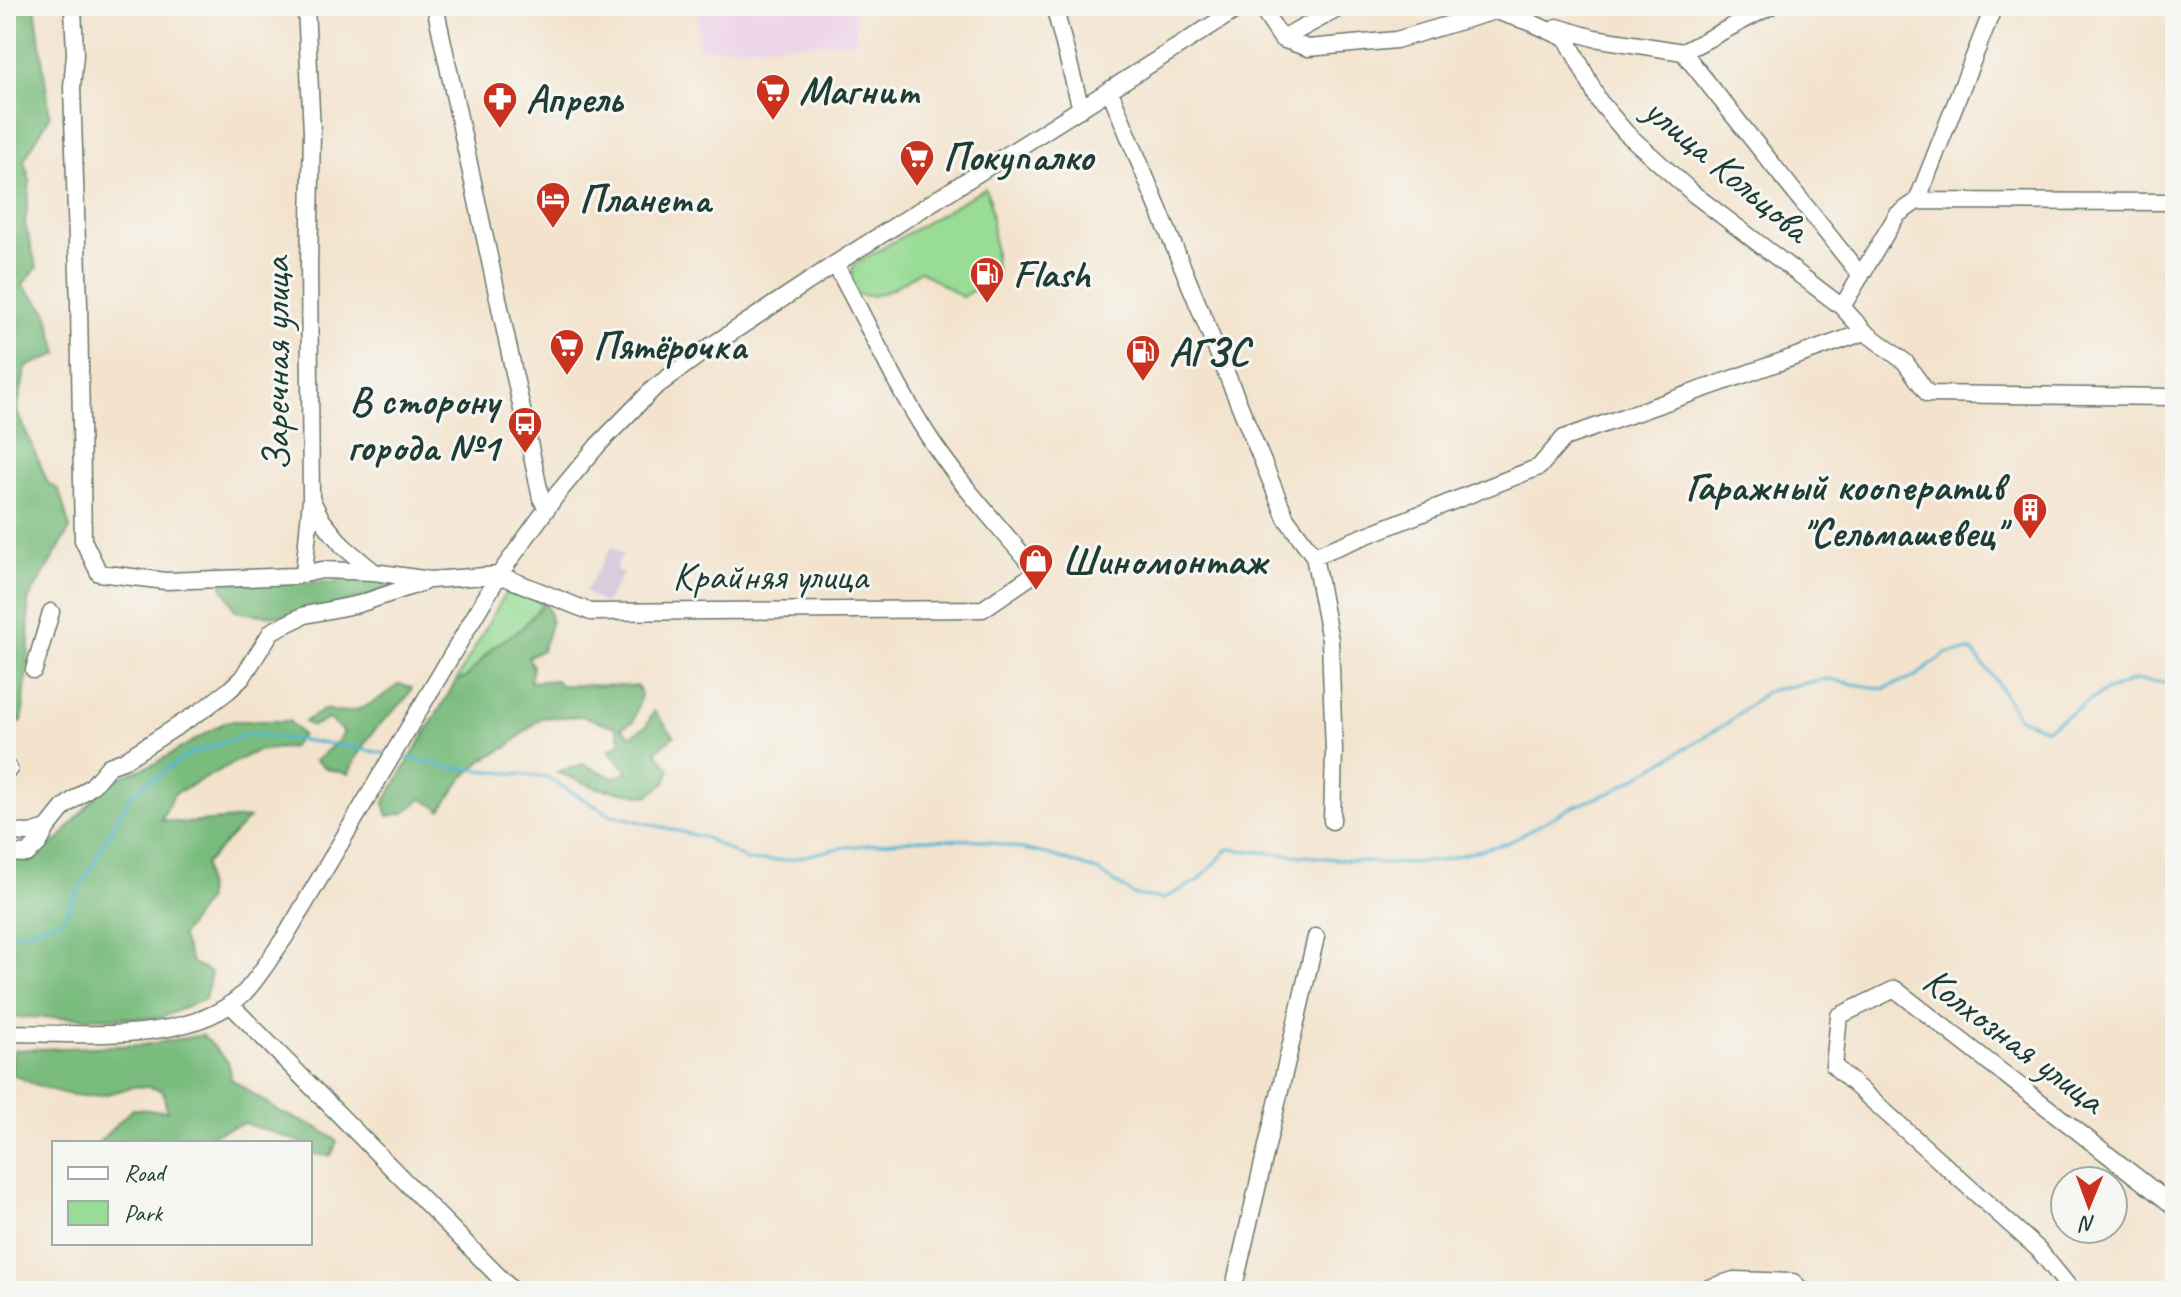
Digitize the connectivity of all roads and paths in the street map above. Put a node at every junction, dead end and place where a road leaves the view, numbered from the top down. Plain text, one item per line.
1 (73, 6) edge
2 (306, 6) edge
3 (435, 6) edge
4 (1054, 6) edge
5 (1242, 6) edge
6 (1260, 6) edge
7 (1343, 6) edge
8 (1771, 6) edge
9 (1994, 6) edge
10 (1532, 23) junction
11 (1282, 39) junction
12 (1683, 52) junction
13 (1110, 91) junction
14 (1081, 109) junction
15 (1917, 201) junction
16 (2175, 202) edge
17 (835, 264) junction
18 (1861, 276) junction
19 (1842, 307) junction
20 (1865, 332) junction
21 (2175, 397) edge
22 (311, 499) junction
23 (546, 507) junction
24 (1314, 556) junction
25 (374, 572) junction
26 (304, 573) junction
27 (499, 575) junction
28 (430, 580) junction
29 (51, 612) dead end
30 (34, 670) dead end
31 (1332, 821) dead end
32 (47, 828) junction
33 (6, 832) edge
34 (6, 853) edge
35 (1316, 937) dead end
36 (230, 1004) junction
37 (6, 1033) edge
38 (2175, 1207) edge
39 (513, 1291) edge
40 (1233, 1291) edge
41 (1699, 1291) edge
42 (1803, 1291) edge
43 (2072, 1291) edge

1 - 26 street
2 - 22 street, Заречная улица
3 - 23 street
4 - 14 street
5 - 13 street
6 - 11 street
7 - 11 street
8 - 12 street
9 - 15 street
10 - 11 street, улица Кольцова
10 - 12 street
10 - 19 street, улица Кольцова
12 - 18 street
13 - 14 street
13 - 24 street
14 - 17 street
15 - 16 street
15 - 18 street
17 - 23 street
17 - 27 street, Крайняя улица
18 - 19 street
19 - 20 street, улица Кольцова
20 - 21 street, улица Кольцова
20 - 24 street
22 - 25 street, Заречная улица
22 - 26 street
23 - 27 street
24 - 31 street
25 - 26 street
25 - 28 street
27 - 28 street
27 - 36 street
28 - 32 street
29 - 30 street
32 - 33 street
32 - 34 street
35 - 40 street
36 - 37 street
36 - 39 street
38 - 43 street, Колхозная улица
41 - 42 street

